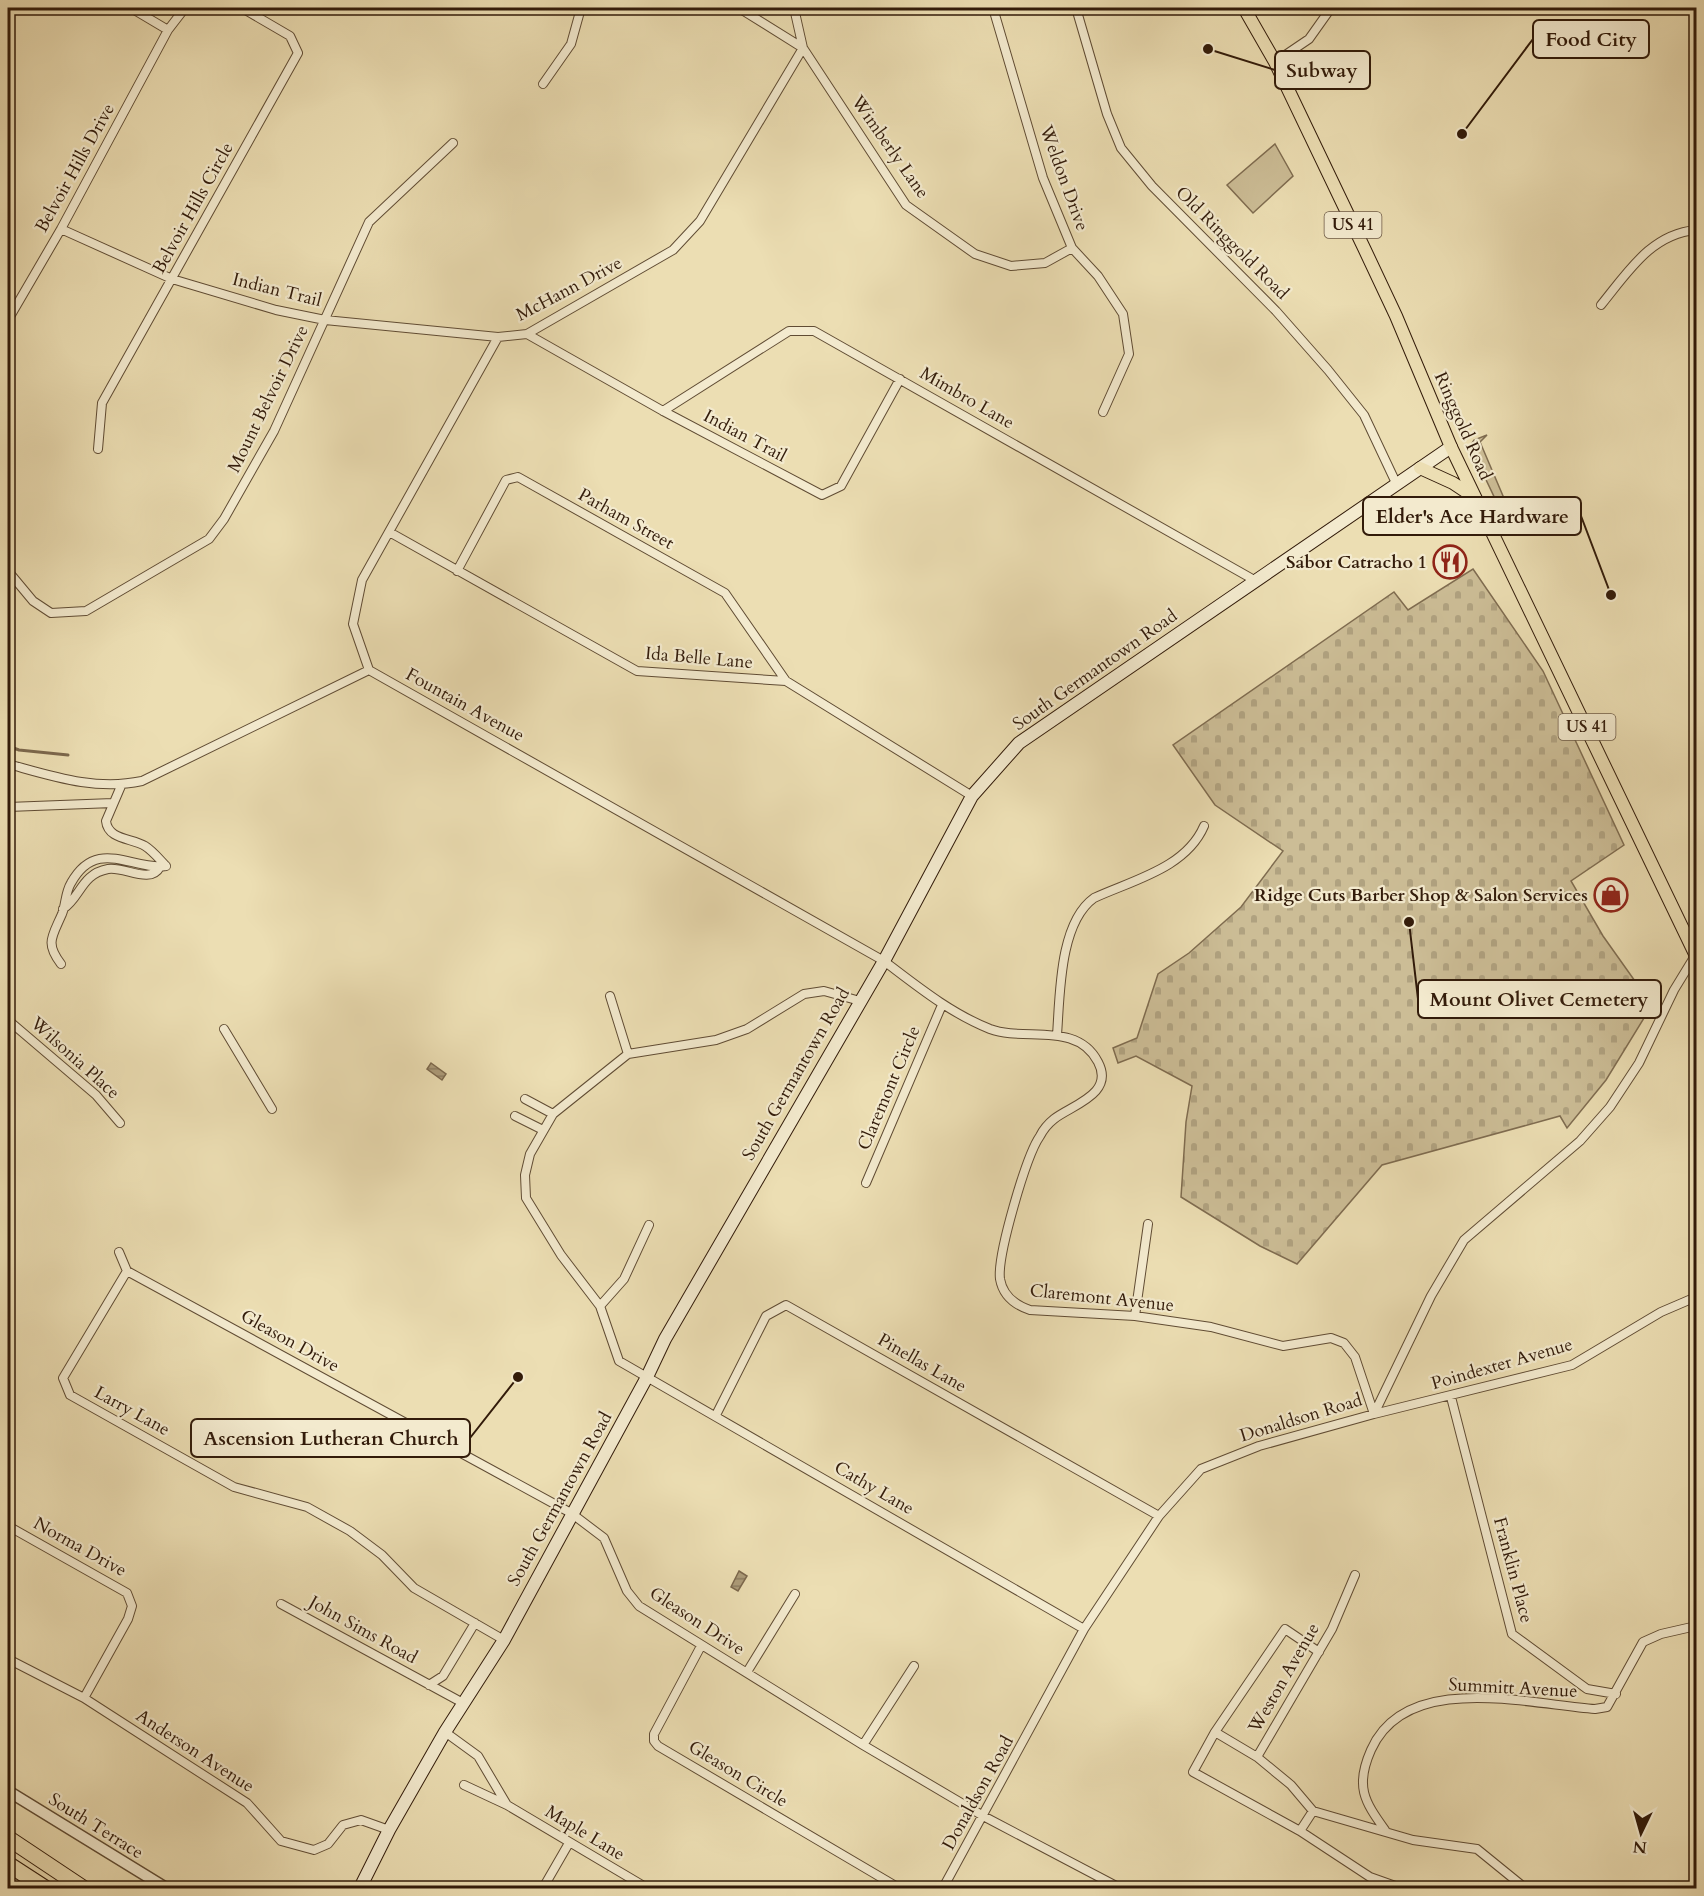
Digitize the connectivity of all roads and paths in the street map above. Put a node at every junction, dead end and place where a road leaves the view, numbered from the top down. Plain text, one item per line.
1 (131, 8) edge
2 (185, 8) edge
3 (242, 8) edge
4 (581, 8) edge
5 (738, 8) edge
6 (794, 8) edge
7 (993, 8) edge
8 (1077, 8) edge
9 (1244, 8) edge
10 (1331, 8) edge
11 (168, 30) junction
12 (803, 48) junction
13 (1275, 62) junction
14 (543, 84) dead end
15 (453, 142) dead end
16 (61, 229) junction
17 (1696, 230) edge
18 (1072, 248) junction
19 (172, 279) junction
20 (1601, 305) dead end
21 (8, 320) edge
22 (325, 320) junction
23 (527, 334) junction
24 (498, 337) junction
25 (900, 379) junction
26 (663, 411) junction
27 (1103, 412) dead end
28 (1451, 447) junction
29 (98, 449) dead end
30 (1420, 468) junction
31 (1397, 485) junction
32 (1477, 499) junction
33 (390, 533) junction
34 (8, 571) edge
35 (458, 571) junction
36 (1256, 581) junction
37 (369, 670) junction
38 (786, 681) junction
39 (8, 764) edge
40 (121, 786) junction
41 (972, 796) junction
42 (113, 802) junction
43 (8, 807) edge
44 (1204, 826) dead end
45 (1696, 955) edge
46 (884, 960) junction
47 (61, 964) dead end
48 (610, 996) dead end
49 (860, 1001) junction
50 (942, 1005) junction
51 (8, 1020) edge
52 (224, 1029) dead end
53 (1057, 1035) junction
54 (628, 1054) junction
55 (525, 1099) dead end
56 (272, 1109) dead end
57 (553, 1114) junction
58 (515, 1116) dead end
59 (120, 1123) dead end
60 (543, 1130) junction
61 (866, 1183) dead end
62 (1148, 1224) dead end
63 (649, 1226) dead end
64 (119, 1252) dead end
65 (127, 1271) junction
66 (1696, 1297) edge
67 (600, 1306) junction
68 (1136, 1316) junction
69 (647, 1377) junction
70 (1451, 1397) junction
71 (1374, 1414) junction
72 (716, 1416) junction
73 (571, 1513) junction
74 (1159, 1516) junction
75 (8, 1526) edge
76 (1355, 1575) dead end
77 (795, 1593) dead end
78 (281, 1604) dead end
79 (475, 1623) junction
80 (1696, 1626) edge
81 (1084, 1629) junction
82 (504, 1640) junction
83 (701, 1646) junction
84 (1319, 1652) junction
85 (8, 1659) edge
86 (914, 1666) dead end
87 (747, 1672) junction
88 (429, 1685) junction
89 (1616, 1694) junction
90 (84, 1698) junction
91 (463, 1703) junction
92 (446, 1732) junction
93 (1215, 1732) junction
94 (863, 1746) junction
95 (1257, 1757) junction
96 (464, 1785) dead end
97 (8, 1791) edge
98 (507, 1805) junction
99 (1313, 1811) junction
100 (985, 1817) junction
101 (389, 1830) junction
102 (1385, 1830) junction
103 (1300, 1831) junction
104 (8, 1838) edge
105 (568, 1843) junction
106 (8, 1864) edge
107 (45, 1888) edge
108 (83, 1888) edge
109 (166, 1888) edge
110 (360, 1888) edge
111 (543, 1888) edge
112 (647, 1888) edge
113 (899, 1888) edge
114 (943, 1888) edge
115 (1120, 1888) edge
116 (1401, 1888) edge
117 (1525, 1888) edge

1 - 11 street
2 - 11 street
3 - 19 street, Belvoir Hills Circle
4 - 14 street
5 - 12 street
6 - 12 street, Wimberly Lane
7 - 18 street, Weldon Drive
8 - 31 street, Old Ringgold Road
9 - 13 main road, Ringgold Road / US 41
10 - 13 street
11 - 16 street, Belvoir Hills Drive
12 - 18 street, Wimberly Lane
12 - 23 street, McHann Drive
13 - 28 main road, Ringgold Road / US 41
15 - 22 street, Mount Belvoir Drive
16 - 19 street, Indian Trail
16 - 21 street, Belvoir Hills Drive
17 - 20 street
18 - 27 street, Weldon Drive
19 - 22 street, Indian Trail
19 - 29 street, Belvoir Hills Circle
22 - 24 street, Indian Trail
22 - 34 street, Mount Belvoir Drive
23 - 24 street, McHann Drive
23 - 26 street, Indian Trail
24 - 33 street
25 - 26 street, Mimbro Lane
25 - 26 street, Indian Trail
25 - 36 street, Mimbro Lane
28 - 30 main road, South Germantown Road
28 - 32 main road, Ringgold Road / US 41
30 - 31 main road, South Germantown Road
30 - 32 main road
31 - 36 main road, South Germantown Road
32 - 45 main road, Ringgold Road / US 41
33 - 35 street, Ida Belle Lane
33 - 37 street
35 - 38 street, Ida Belle Lane
35 - 38 street, Parham Street
36 - 41 main road, South Germantown Road
37 - 40 street
37 - 46 street, Fountain Avenue
38 - 41 street, Ida Belle Lane
39 - 40 street
40 - 42 street
41 - 46 main road, South Germantown Road
42 - 43 street
42 - 47 street
44 - 53 street
45 - 71 street, Donaldson Road
46 - 49 main road, South Germantown Road
46 - 50 street, Claremont Avenue
48 - 54 street
49 - 54 street
49 - 69 main road, South Germantown Road
50 - 53 street, Claremont Avenue
50 - 61 street, Claremont Circle
51 - 59 street, Wilsonia Place
52 - 56 street
53 - 68 street, Claremont Avenue
54 - 57 street, Cathy Lane
55 - 57 street
57 - 60 street, Cathy Lane
58 - 60 street
60 - 67 street, Cathy Lane
62 - 68 street
63 - 67 street
64 - 65 street
65 - 73 street, Gleason Drive
65 - 79 street, Larry Lane
66 - 70 street, Poindexter Avenue
67 - 69 street, Cathy Lane
68 - 71 street, Claremont Avenue
69 - 72 street, Cathy Lane
69 - 73 main road, South Germantown Road
70 - 71 street, Poindexter Avenue
70 - 89 street, Franklin Place
71 - 74 street, Donaldson Road
72 - 74 street, Pinellas Lane
72 - 81 street, Cathy Lane
73 - 82 main road, South Germantown Road
73 - 83 street, Gleason Drive
74 - 81 street, Donaldson Road
75 - 90 street, Norma Drive
76 - 84 street, Weston Avenue
77 - 87 street
78 - 88 street, John Sims Road
79 - 82 street, Larry Lane
79 - 88 street, John Sims Road
80 - 89 street, Summitt Avenue
81 - 100 street, Donaldson Road
82 - 91 main road, South Germantown Road
83 - 87 street, Gleason Drive
83 - 113 street, Gleason Circle
84 - 93 street
84 - 95 street, Weston Avenue
85 - 90 street, Anderson Avenue
86 - 94 street
87 - 94 street, Gleason Drive
88 - 91 street, John Sims Road
89 - 102 street, Summitt Avenue
90 - 101 street, Anderson Avenue
91 - 92 main road, South Germantown Road
92 - 98 street, Maple Lane
92 - 101 main road, South Germantown Road
93 - 95 street
93 - 103 street
94 - 100 street, Gleason Drive
95 - 99 street, Weston Avenue
96 - 98 street, Maple Lane
97 - 109 street, South Terrace
98 - 105 street, Maple Lane
99 - 102 street
99 - 103 street
100 - 114 street, Donaldson Road
100 - 115 street, Gleason Drive
101 - 110 main road, South Germantown Road
102 - 117 street
103 - 116 street
104 - 108 highway
105 - 111 street
105 - 112 street, Maple Lane
106 - 107 highway

